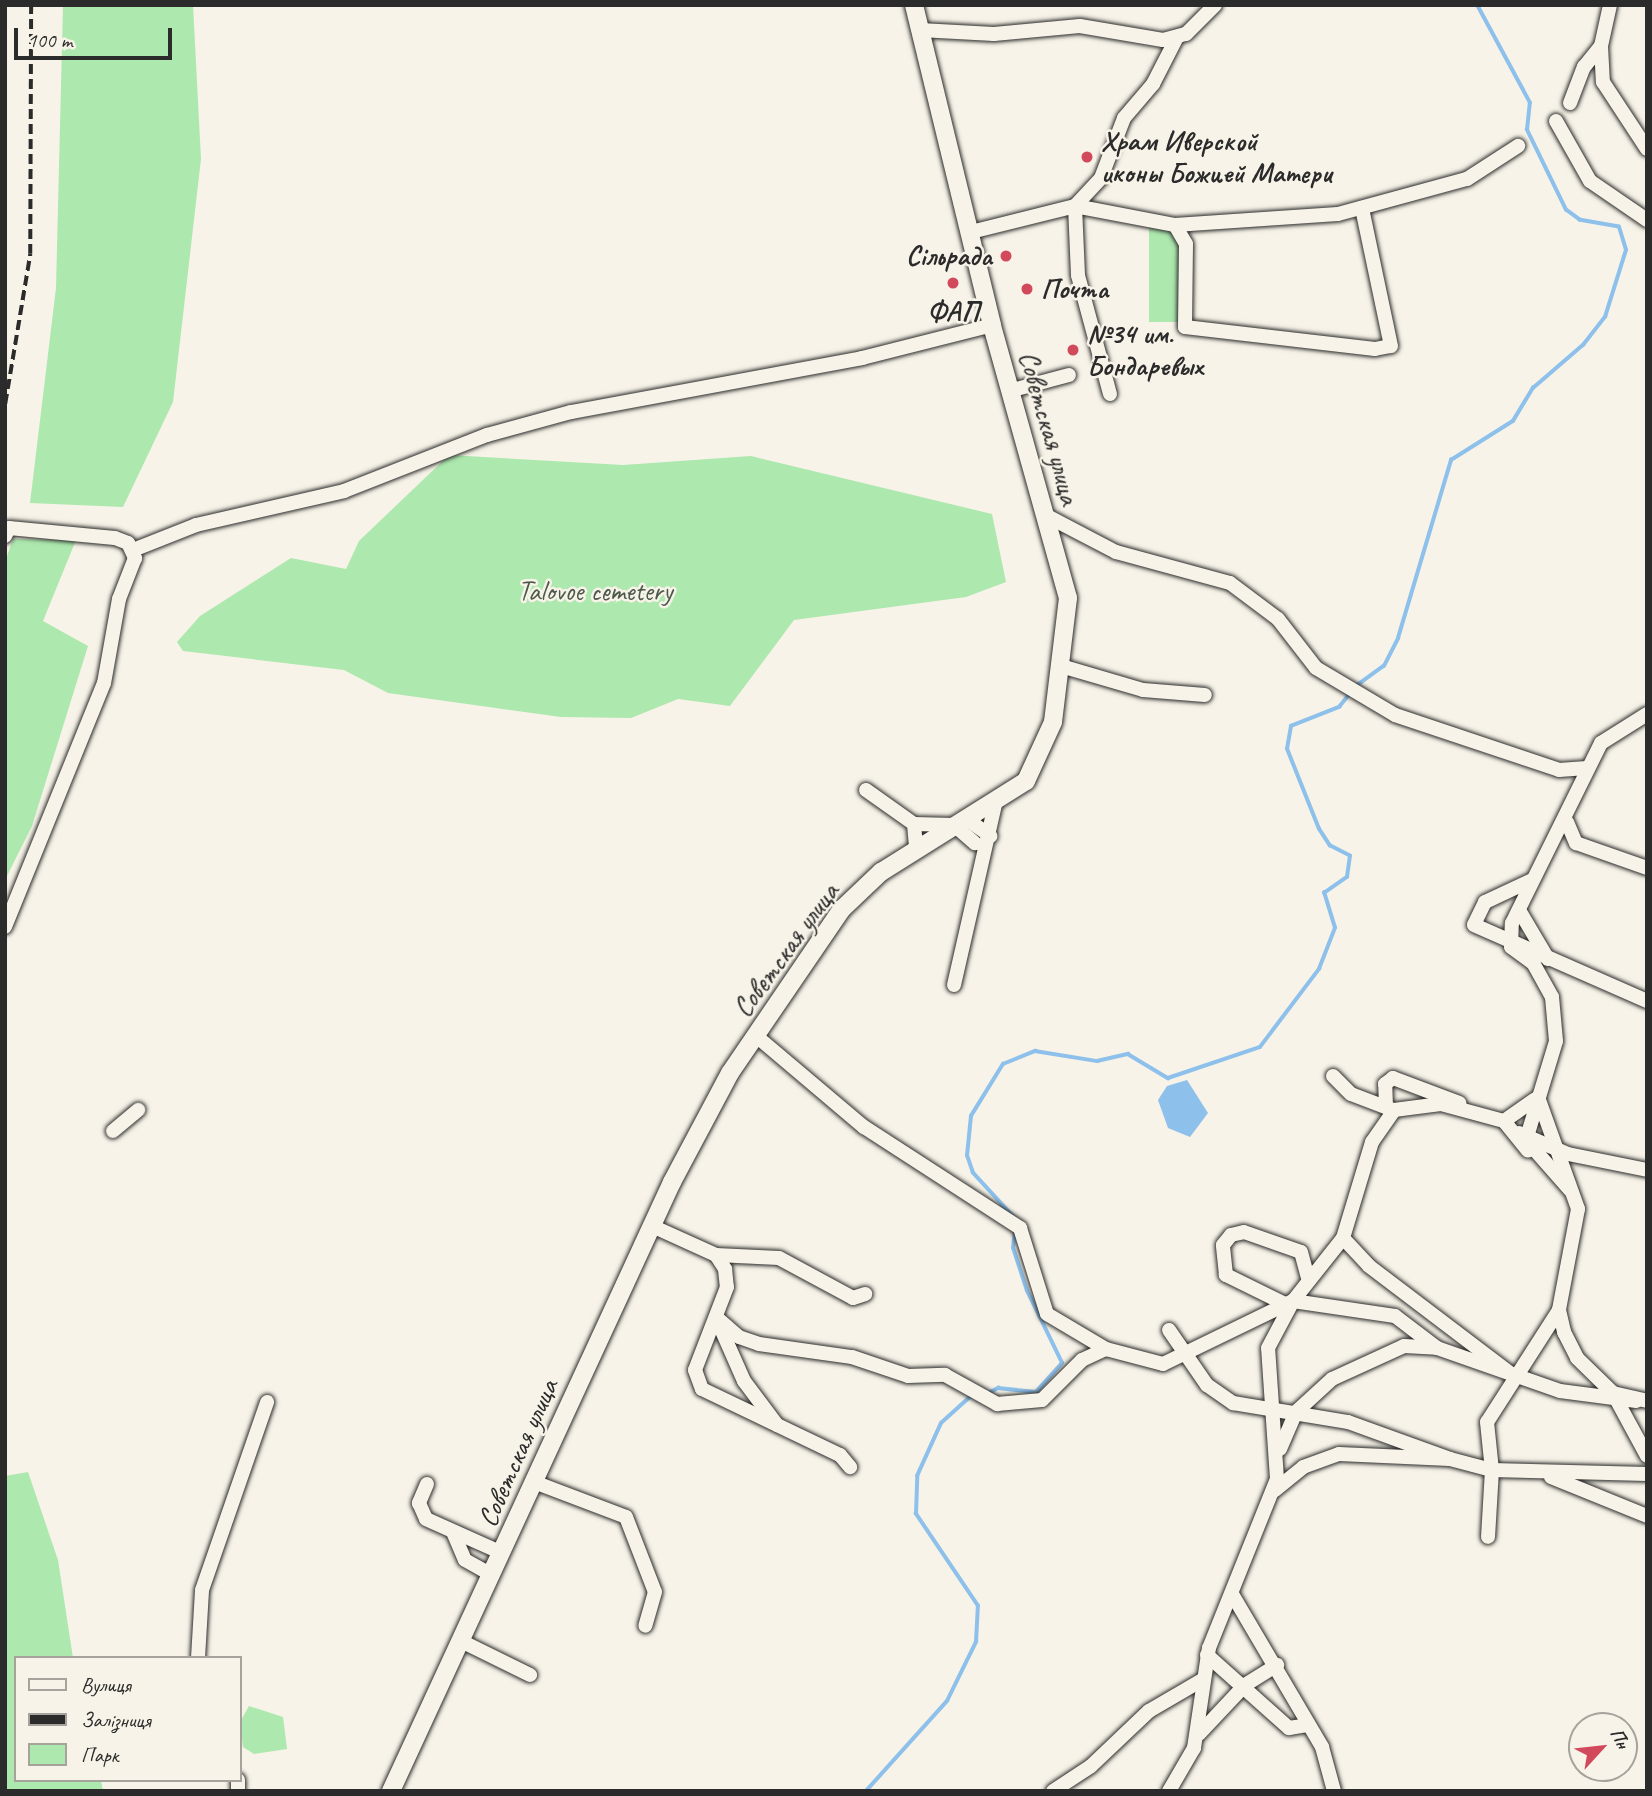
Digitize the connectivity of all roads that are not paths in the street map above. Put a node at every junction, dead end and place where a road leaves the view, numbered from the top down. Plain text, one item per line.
1 (915, 5) edge
2 (1214, 5) edge
3 (1610, 5) edge
4 (920, 30) junction
5 (1170, 43) junction
6 (1601, 46) junction
7 (1570, 103) dead end
8 (1556, 121) dead end
9 (1518, 146) dead end
10 (1647, 149) edge
11 (1075, 206) junction
12 (1362, 208) junction
13 (1647, 220) edge
14 (1175, 225) junction
15 (971, 232) junction
16 (992, 325) junction
17 (1069, 375) dead end
18 (1009, 391) junction
19 (1110, 394) dead end
20 (1047, 516) junction
21 (7, 532) edge
22 (134, 551) junction
23 (1060, 666) junction
24 (1205, 695) dead end
25 (1642, 719) edge
26 (1587, 768) junction
27 (1559, 770) junction
28 (866, 790) dead end
29 (1577, 794) junction
30 (995, 805) junction
31 (960, 822) junction
32 (1567, 822) junction
33 (914, 824) junction
34 (990, 836) junction
35 (975, 843) dead end
36 (916, 847) junction
37 (1647, 868) edge
38 (1532, 880) junction
39 (1519, 910) junction
40 (5, 927) edge
41 (1511, 947) junction
42 (1548, 958) junction
43 (954, 985) dead end
44 (1647, 1001) edge
45 (755, 1035) junction
46 (1333, 1076) dead end
47 (1538, 1097) junction
48 (1466, 1108) junction
49 (1390, 1109) junction
50 (138, 1110) dead end
51 (1515, 1129) junction
52 (113, 1132) dead end
53 (1554, 1150) junction
54 (1647, 1170) edge
55 (1570, 1190) junction
56 (652, 1226) junction
57 (1343, 1238) junction
58 (716, 1255) junction
59 (1308, 1279) junction
60 (865, 1294) dead end
61 (1288, 1302) junction
62 (1559, 1310) junction
63 (716, 1317) junction
64 (1169, 1330) dead end
65 (1437, 1348) junction
66 (1106, 1349) junction
67 (1183, 1354) junction
68 (1515, 1377) junction
69 (1616, 1397) junction
70 (1642, 1401) edge
71 (267, 1402) dead end
72 (1269, 1407) junction
73 (1296, 1412) junction
74 (780, 1429) junction
75 (1279, 1451) junction
76 (1647, 1456) edge
77 (1450, 1459) junction
78 (850, 1467) dead end
79 (1492, 1470) junction
80 (1544, 1472) junction
81 (1647, 1474) edge
82 (534, 1482) junction
83 (427, 1484) dead end
84 (1274, 1491) junction
85 (1647, 1516) edge
86 (453, 1532) junction
87 (1488, 1537) dead end
88 (502, 1553) junction
89 (492, 1575) junction
90 (1232, 1594) junction
91 (645, 1626) dead end
92 (461, 1641) junction
93 (1207, 1655) junction
94 (198, 1656) edge
95 (1278, 1665) junction
96 (530, 1675) dead end
97 (1202, 1680) junction
98 (1243, 1686) junction
99 (1310, 1725) junction
100 (1199, 1734) junction
101 (391, 1791) edge
102 (1053, 1791) edge
103 (1169, 1791) edge
104 (1334, 1791) edge

1 - 4 main road, Советская улица
2 - 5 street
3 - 6 street
4 - 5 street
4 - 15 main road, Советская улица
5 - 11 street
6 - 7 street
6 - 10 street
8 - 13 street
9 - 12 street
11 - 14 street
11 - 15 street
11 - 19 street
12 - 14 street
12 - 14 street
15 - 16 main road, Советская улица
16 - 18 main road, Советская улица
16 - 22 street
17 - 18 street
18 - 20 main road, Советская улица
20 - 23 main road, Советская улица
20 - 27 street
21 - 22 street
22 - 40 street
23 - 24 street
23 - 30 main road, Советская улица
25 - 26 street
26 - 27 street
26 - 29 street
27 - 29 street
28 - 33 street
29 - 32 street
30 - 31 main road, Советская улица
30 - 34 street
31 - 33 street
31 - 34 street
31 - 35 street
31 - 36 main road, Советская улица
32 - 37 street
32 - 38 street
33 - 36 street
34 - 43 street
36 - 45 main road, Советская улица
38 - 39 street
38 - 41 street
39 - 41 street
39 - 42 street
41 - 42 street
41 - 47 street
42 - 44 street
45 - 56 main road, Советская улица
45 - 66 street
46 - 49 street
47 - 51 street
47 - 51 street
47 - 53 street
48 - 49 street
48 - 49 street
48 - 51 street
49 - 57 street
50 - 52 street
51 - 53 street
51 - 55 street
53 - 54 street
53 - 55 street
55 - 62 street
56 - 58 street
56 - 82 main road, Советская улица
57 - 59 street
57 - 68 street
58 - 60 street
58 - 63 street
59 - 61 street
59 - 61 street
61 - 65 street
61 - 67 street
61 - 72 street
62 - 68 street
62 - 69 street
63 - 66 street
63 - 74 street
63 - 74 street
64 - 67 street
65 - 68 street
65 - 73 street
66 - 67 street
67 - 72 street
68 - 69 street
68 - 79 street
69 - 70 street
69 - 76 street
71 - 94 street
72 - 73 street
72 - 75 street
73 - 75 street
73 - 77 street
74 - 78 street
75 - 84 street
77 - 79 street
77 - 84 street
79 - 80 street
79 - 87 street
80 - 81 street
80 - 85 street
82 - 88 main road, Советская улица
82 - 91 street
83 - 86 street
84 - 90 street
86 - 88 street
86 - 89 street
88 - 89 main road, Советская улица
89 - 92 main road, Советская улица
90 - 93 street
90 - 95 street
92 - 96 street
92 - 101 main road, Советская улица
93 - 97 street
93 - 98 street
95 - 98 street
95 - 99 street
97 - 100 street
97 - 102 street
98 - 99 street
98 - 100 street
99 - 104 street
100 - 103 street

